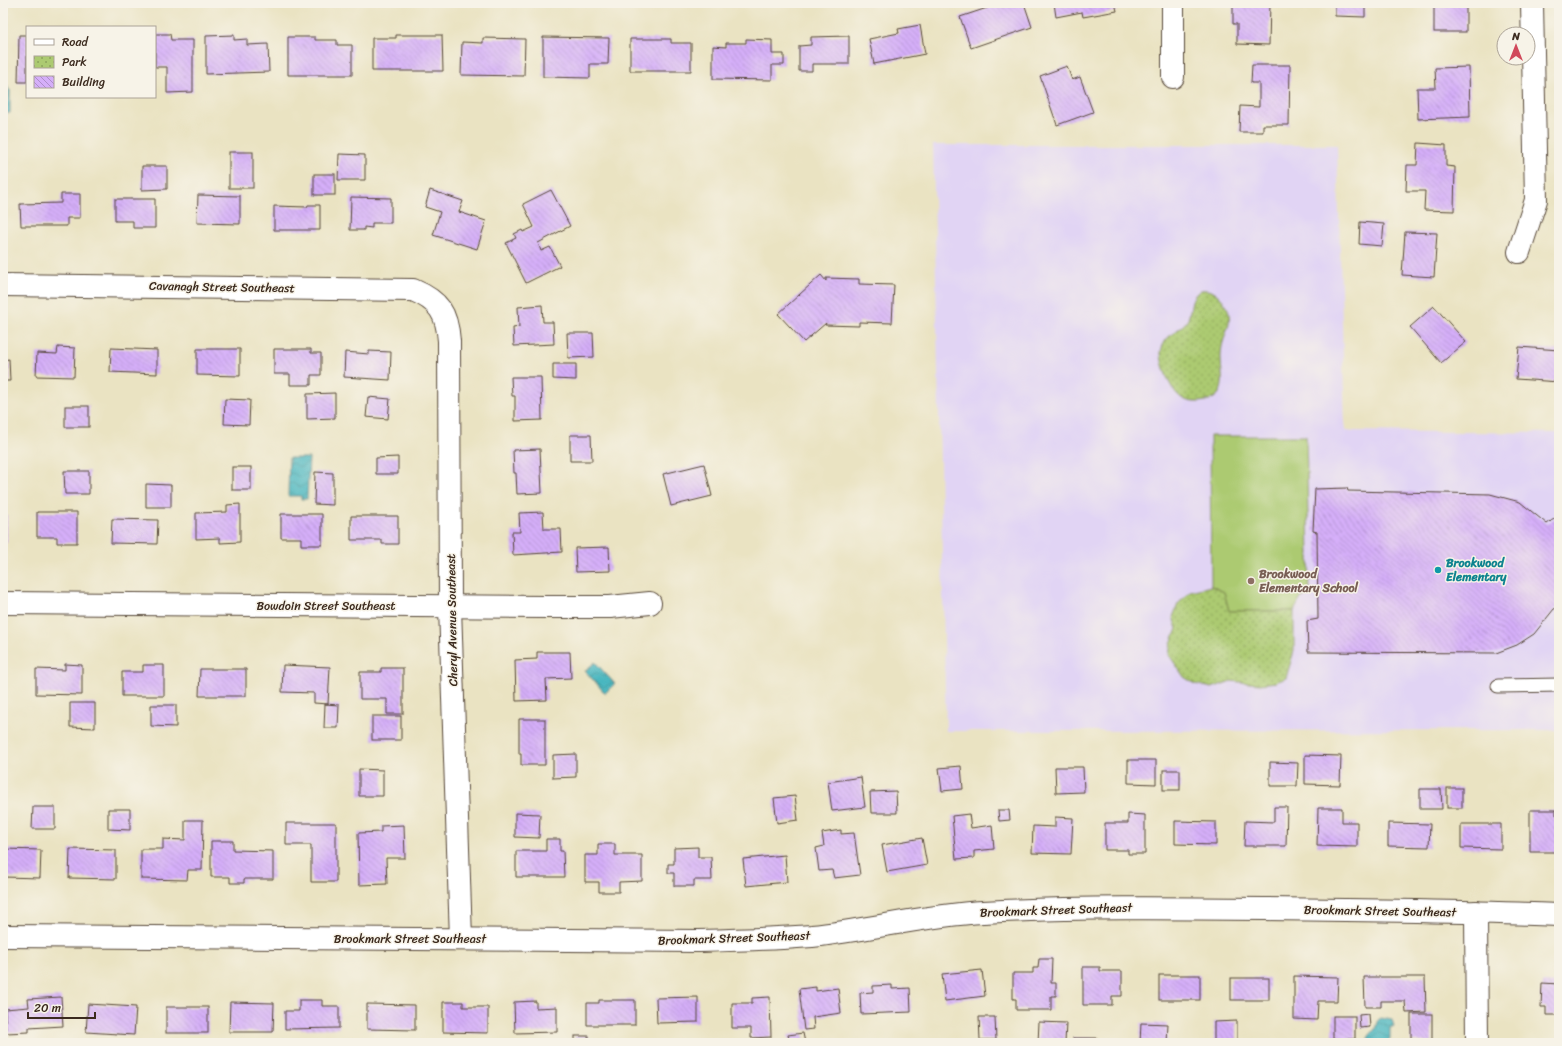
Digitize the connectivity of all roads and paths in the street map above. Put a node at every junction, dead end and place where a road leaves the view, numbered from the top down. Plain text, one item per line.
1 (1173, 3) edge
2 (1532, 3) edge
3 (1173, 77) dead end
4 (1519, 252) dead end
5 (3, 285) edge
6 (437, 304) joint
7 (3, 603) edge
8 (650, 603) dead end
9 (450, 607) junction
10 (1559, 685) edge
11 (1498, 686) dead end
12 (1476, 912) junction
13 (1559, 915) edge
14 (3, 936) edge
15 (461, 939) junction
16 (1478, 1043) edge

1 - 3 street
2 - 4 street
5 - 6 street, Cavanagh Street Southeast
6 - 9 street, Cheryl Avenue Southeast
7 - 9 street, Bowdoin Street Southeast
8 - 9 street, Bowdoin Street Southeast
9 - 15 street, Cheryl Avenue Southeast
10 - 11 lane
12 - 13 street, Brookmark Street Southeast
12 - 15 street, Brookmark Street Southeast
12 - 16 street
14 - 15 street, Brookmark Street Southeast

